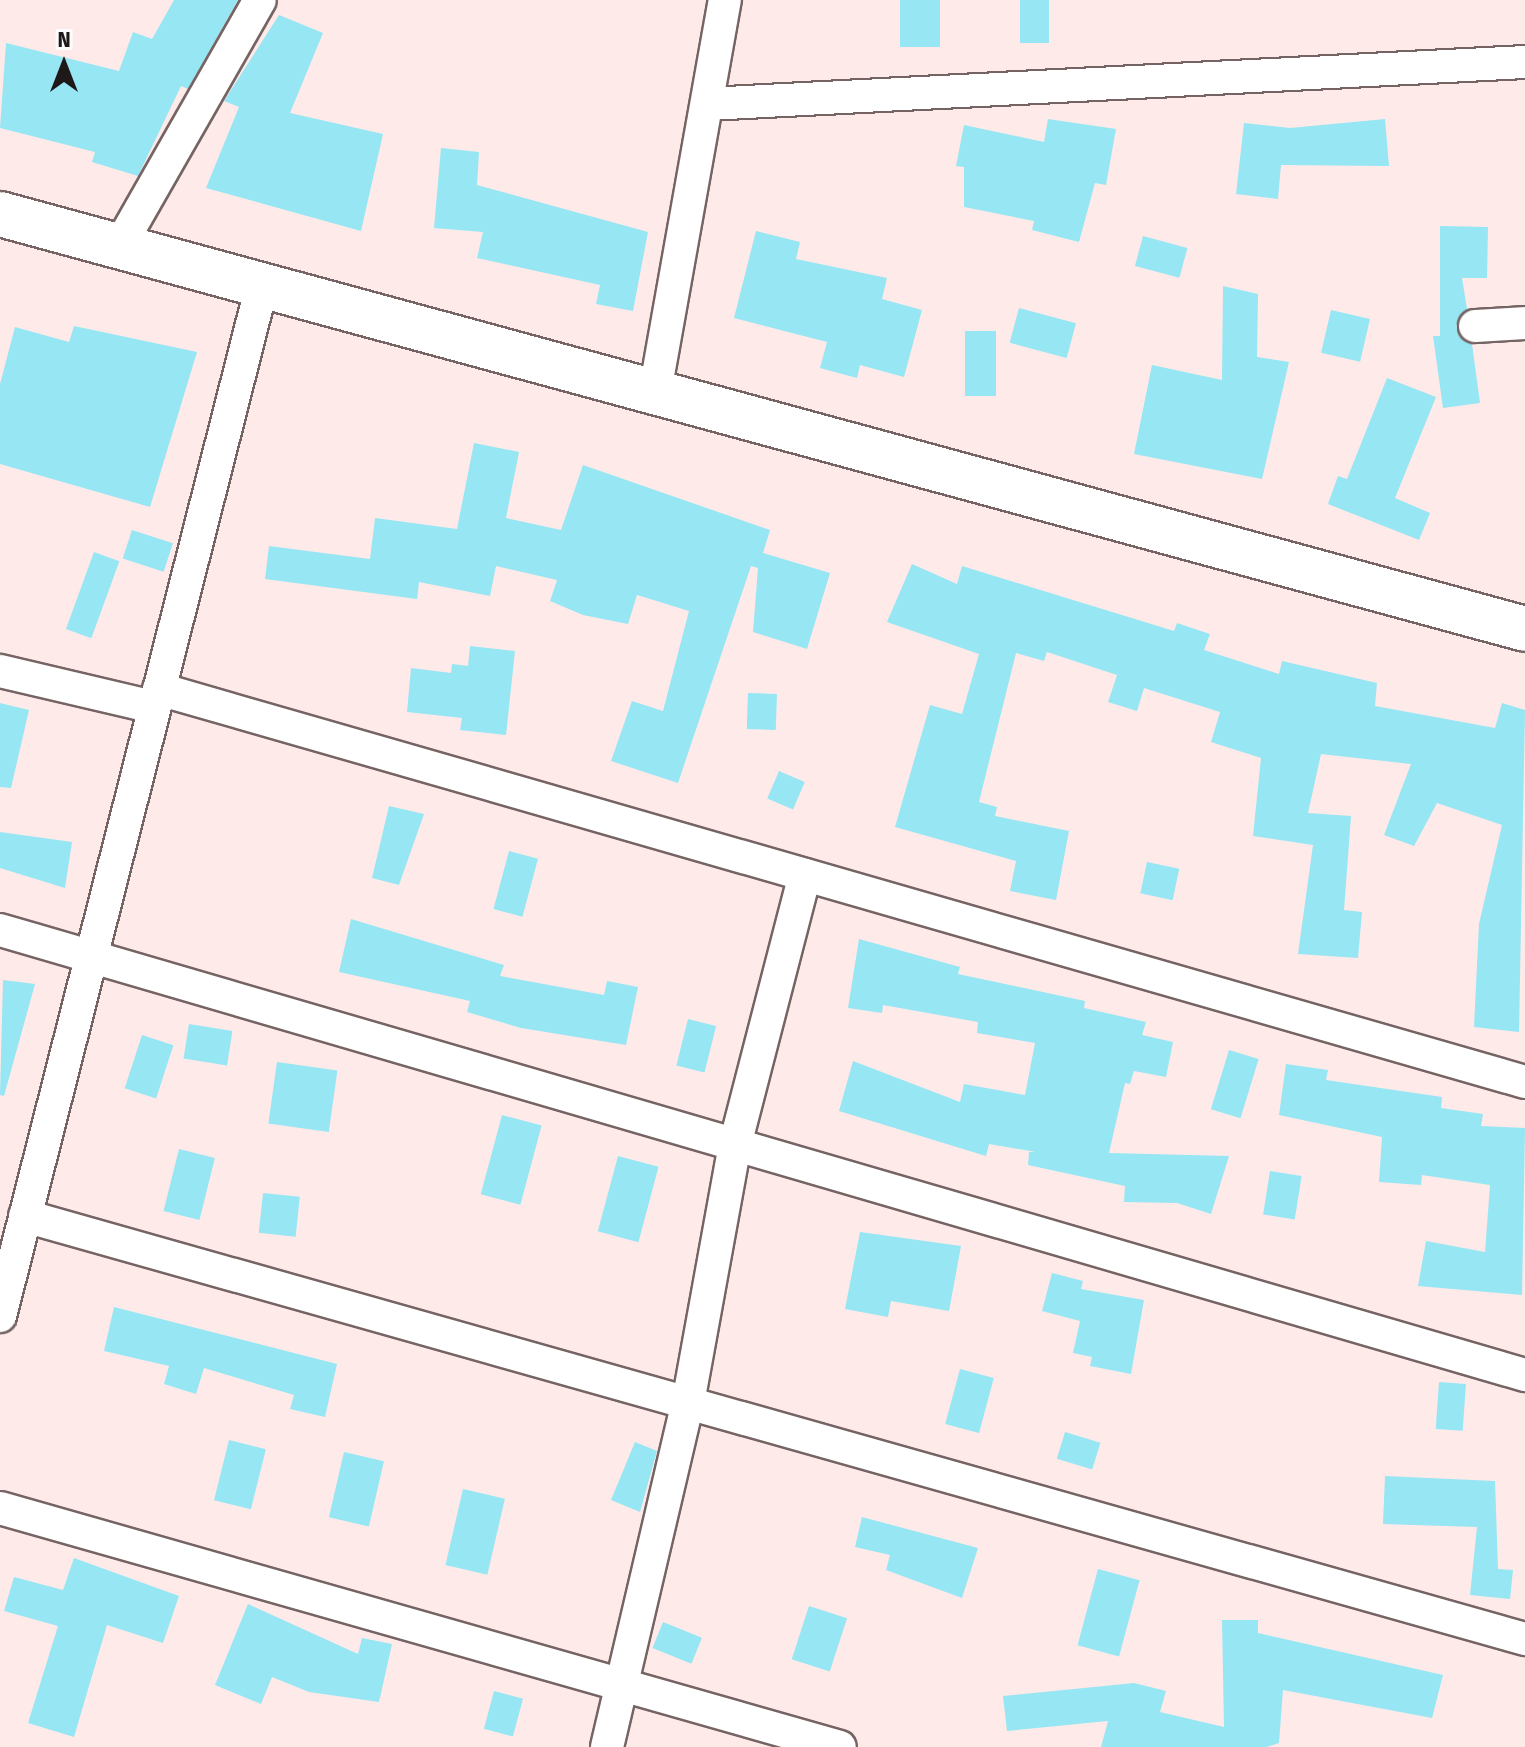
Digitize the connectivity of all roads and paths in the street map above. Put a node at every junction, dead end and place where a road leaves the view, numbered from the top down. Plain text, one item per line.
1 (260, 0) edge
2 (725, 0) edge
3 (1525, 62) edge
4 (707, 104) junction
5 (0, 214) edge
6 (119, 247) junction
7 (262, 285) junction
8 (1525, 323) edge
9 (1475, 326) dead end
10 (655, 392) junction
11 (1525, 629) edge
12 (0, 671) edge
13 (157, 698) junction
14 (805, 875) junction
15 (0, 930) edge
16 (92, 957) junction
17 (1525, 1082) edge
18 (735, 1145) junction
19 (25, 1216) junction
20 (0, 1316) edge
21 (1525, 1375) edge
22 (688, 1403) junction
23 (0, 1508) edge
24 (1525, 1639) edge
25 (623, 1685) junction
26 (607, 1747) edge
27 (840, 1747) edge

1 - 6 street
2 - 4 street
3 - 4 street
4 - 10 street
5 - 6 main road
6 - 7 main road
7 - 10 main road
7 - 13 street
8 - 9 street
10 - 11 main road
12 - 13 street
13 - 14 street
13 - 16 street
14 - 17 street
14 - 18 street
15 - 16 street
16 - 18 street
16 - 19 street
18 - 21 street
18 - 22 street
19 - 20 street
19 - 22 street
22 - 24 street
22 - 25 street
23 - 25 street
25 - 26 street
25 - 27 street

